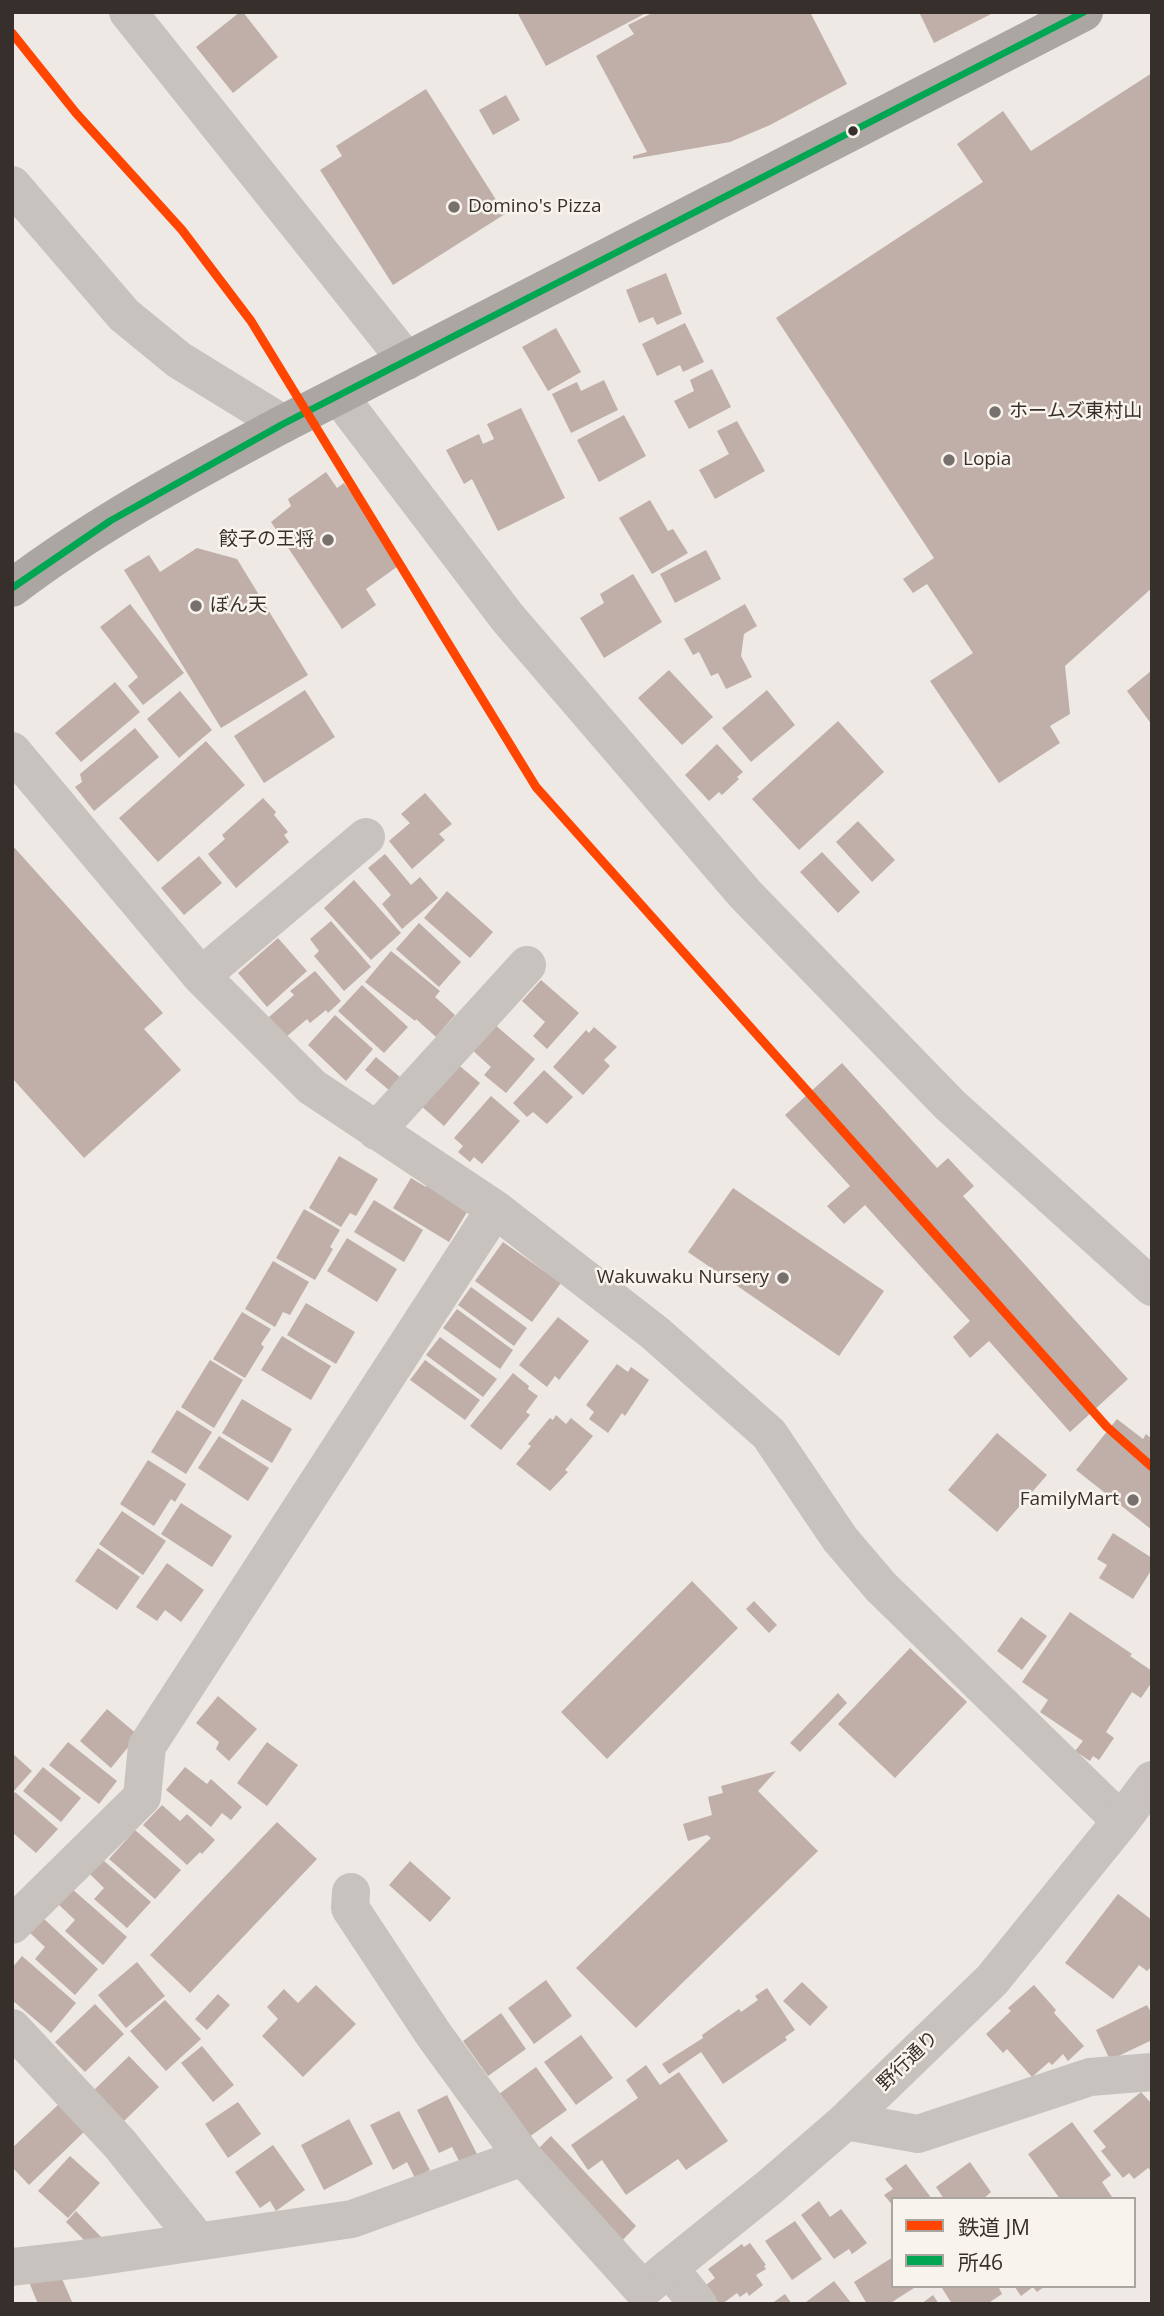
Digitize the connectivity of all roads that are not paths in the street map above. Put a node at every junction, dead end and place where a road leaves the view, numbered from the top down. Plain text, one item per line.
1 (128, 12) edge
2 (1084, 12) edge
3 (12, 186) edge
4 (407, 361) junction
5 (339, 396) junction
6 (283, 424) junction
7 (12, 588) edge
8 (12, 751) edge
9 (366, 837) dead end
10 (527, 965) dead end
11 (201, 976) junction
12 (376, 1131) junction
13 (495, 1209) junction
14 (1152, 1287) edge
15 (1152, 1780) edge
16 (1121, 1821) junction
17 (351, 1892) dead end
18 (12, 1925) edge
19 (12, 2028) edge
20 (1152, 2072) edge
21 (846, 2121) junction
22 (523, 2157) junction
23 (198, 2241) junction
24 (12, 2267) edge
25 (646, 2287) edge
26 (698, 2304) edge

1 - 4 street
2 - 4 main road
3 - 6 street
4 - 5 main road
5 - 6 main road
5 - 14 street
6 - 7 main road
8 - 11 street
9 - 11 street
10 - 12 street
11 - 12 street
12 - 13 street
13 - 16 street
13 - 18 street
15 - 16 street, 野行通り
16 - 21 street, 野行通り
17 - 22 street
19 - 23 street
20 - 21 street
21 - 25 street, 野行通り
22 - 23 street
22 - 25 street
23 - 24 street
25 - 26 street

